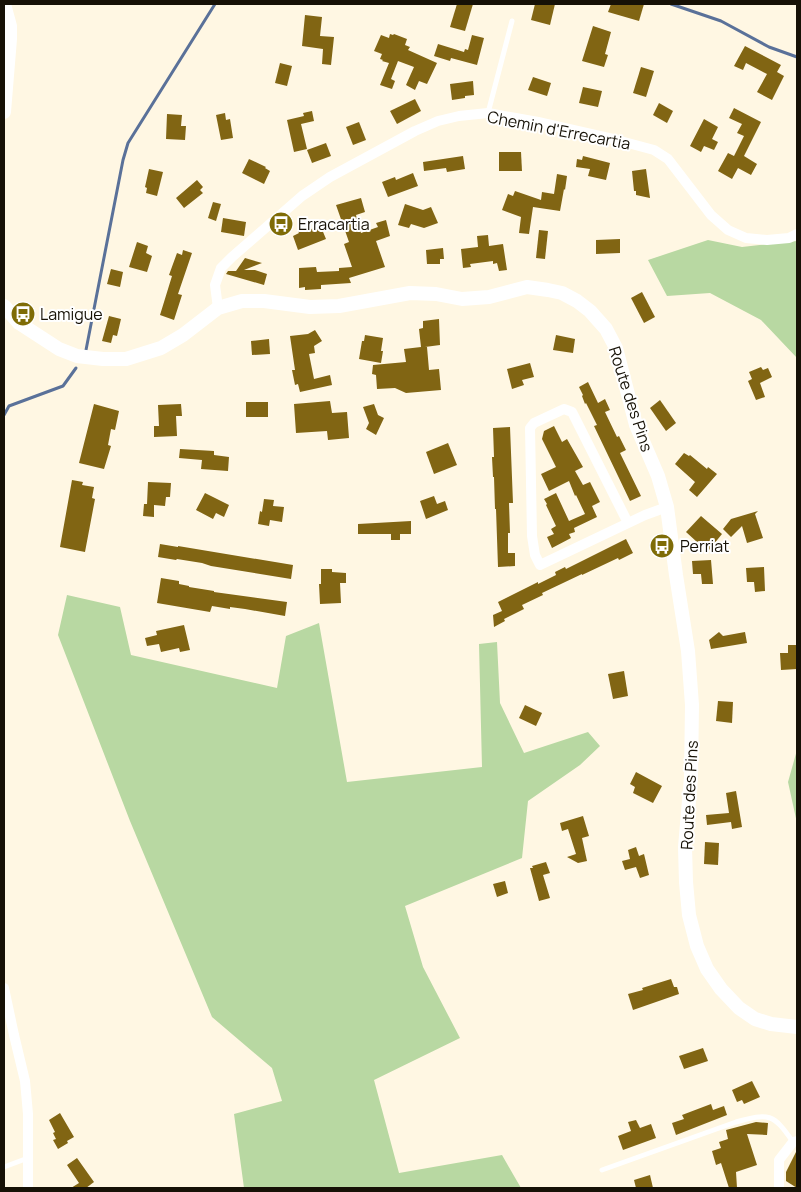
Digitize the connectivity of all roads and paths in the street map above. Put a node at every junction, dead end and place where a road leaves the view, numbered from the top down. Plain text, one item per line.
1 (4, 4) edge
2 (512, 21) dead end
3 (4, 112) edge
4 (488, 113) junction
5 (797, 234) edge
6 (4, 306) edge
7 (218, 308) junction
8 (667, 507) junction
9 (628, 523) junction
10 (4, 988) edge
11 (797, 1027) edge
12 (795, 1141) edge
13 (29, 1158) junction
14 (4, 1167) edge
15 (602, 1170) dead end
16 (28, 1188) edge
17 (779, 1188) edge

1 - 3 street
2 - 4 lane
4 - 5 street, Chemin d'Errecartia
4 - 7 street, Chemin d'Errecartia
6 - 7 street, Route des Pins
7 - 8 street, Route des Pins
8 - 9 street
8 - 11 street, Route des Pins
9 - 9 street
10 - 13 street
12 - 15 lane
12 - 17 street
13 - 14 lane
13 - 16 street

